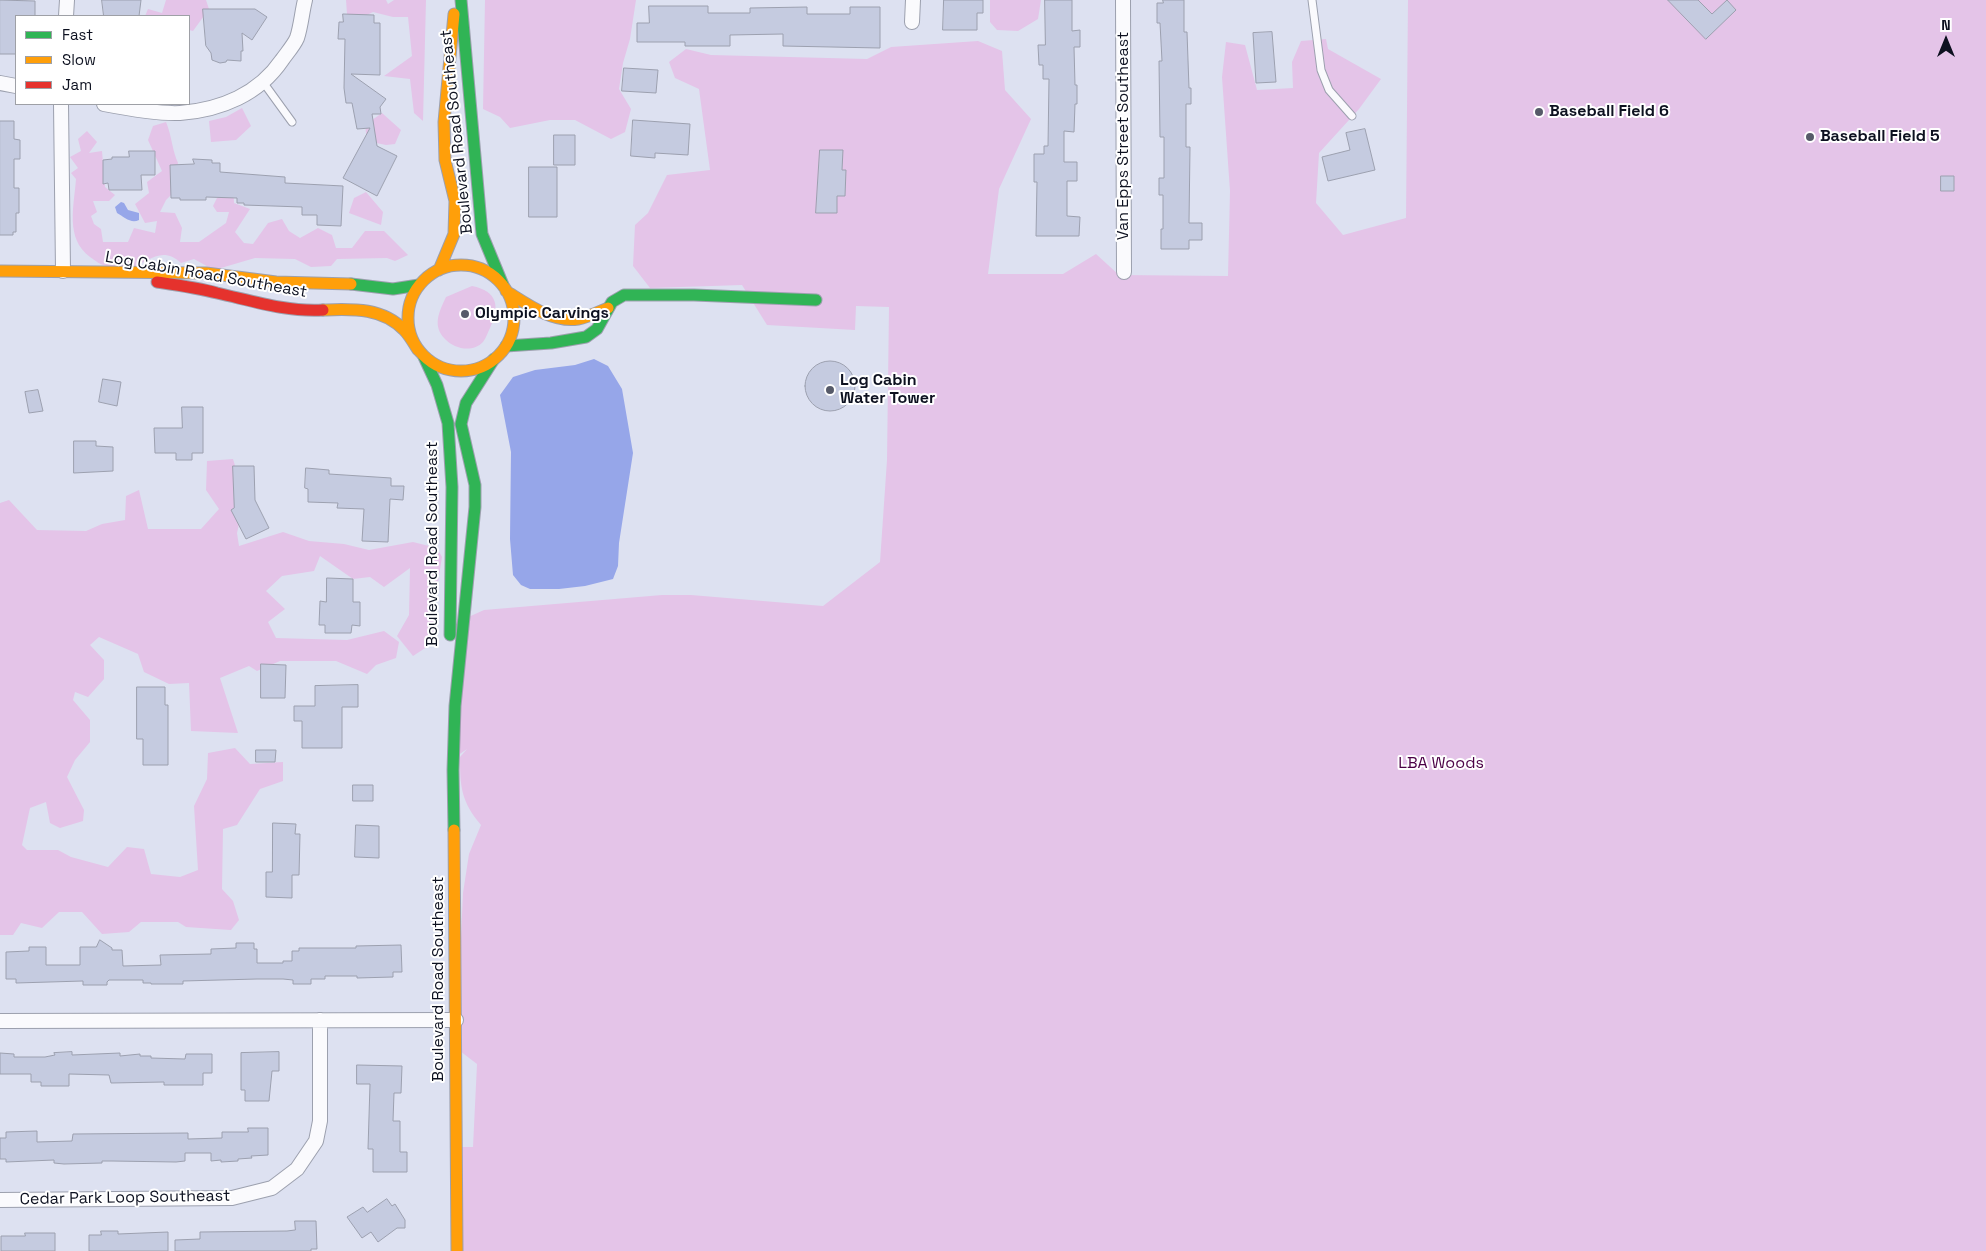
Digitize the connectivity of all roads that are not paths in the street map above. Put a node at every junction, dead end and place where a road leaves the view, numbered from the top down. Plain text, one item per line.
1 (67, 0) edge
2 (304, 0) edge
3 (456, 0) edge
4 (460, 0) edge
5 (914, 0) edge
6 (1123, 0) edge
7 (1312, 0) edge
8 (66, 15) edge
9 (912, 22) dead end
10 (264, 82) junction
11 (0, 83) edge
12 (15, 86) edge
13 (61, 105) edge
14 (109, 105) edge
15 (1352, 116) dead end
16 (292, 122) dead end
17 (439, 270) junction
18 (0, 271) edge
19 (63, 272) junction
20 (93, 272) junction
21 (1124, 272) dead end
22 (419, 285) junction
23 (505, 289) junction
24 (816, 300) dead end
25 (608, 308) junction
26 (506, 346) junction
27 (421, 353) junction
28 (494, 359) junction
29 (455, 706) junction
30 (320, 1020) junction
31 (456, 1020) junction
32 (0, 1021) edge
33 (0, 1200) edge
34 (457, 1251) edge

1 - 8 street
2 - 10 street
3 - 17 street, Boulevard Road Southeast
4 - 23 street, Boulevard Road Southeast
5 - 9 street
6 - 21 street, Van Epps Street Southeast
7 - 15 lane
10 - 14 street
10 - 16 lane
11 - 12 street
13 - 19 street
17 - 22 street
17 - 23 street
18 - 19 street, Log Cabin Road Southeast
19 - 20 street, Log Cabin Road Southeast
20 - 22 street, Log Cabin Road Southeast
20 - 27 street, Log Cabin Road Southeast
22 - 27 street
23 - 25 street
23 - 26 street
24 - 25 street
25 - 26 street
26 - 28 street
27 - 28 street
27 - 29 street, Boulevard Road Southeast
28 - 29 street, Boulevard Road Southeast
29 - 31 street, Boulevard Road Southeast
30 - 31 street
30 - 32 street
30 - 33 street, Cedar Park Loop Southeast
31 - 34 street, Boulevard Road Southeast

